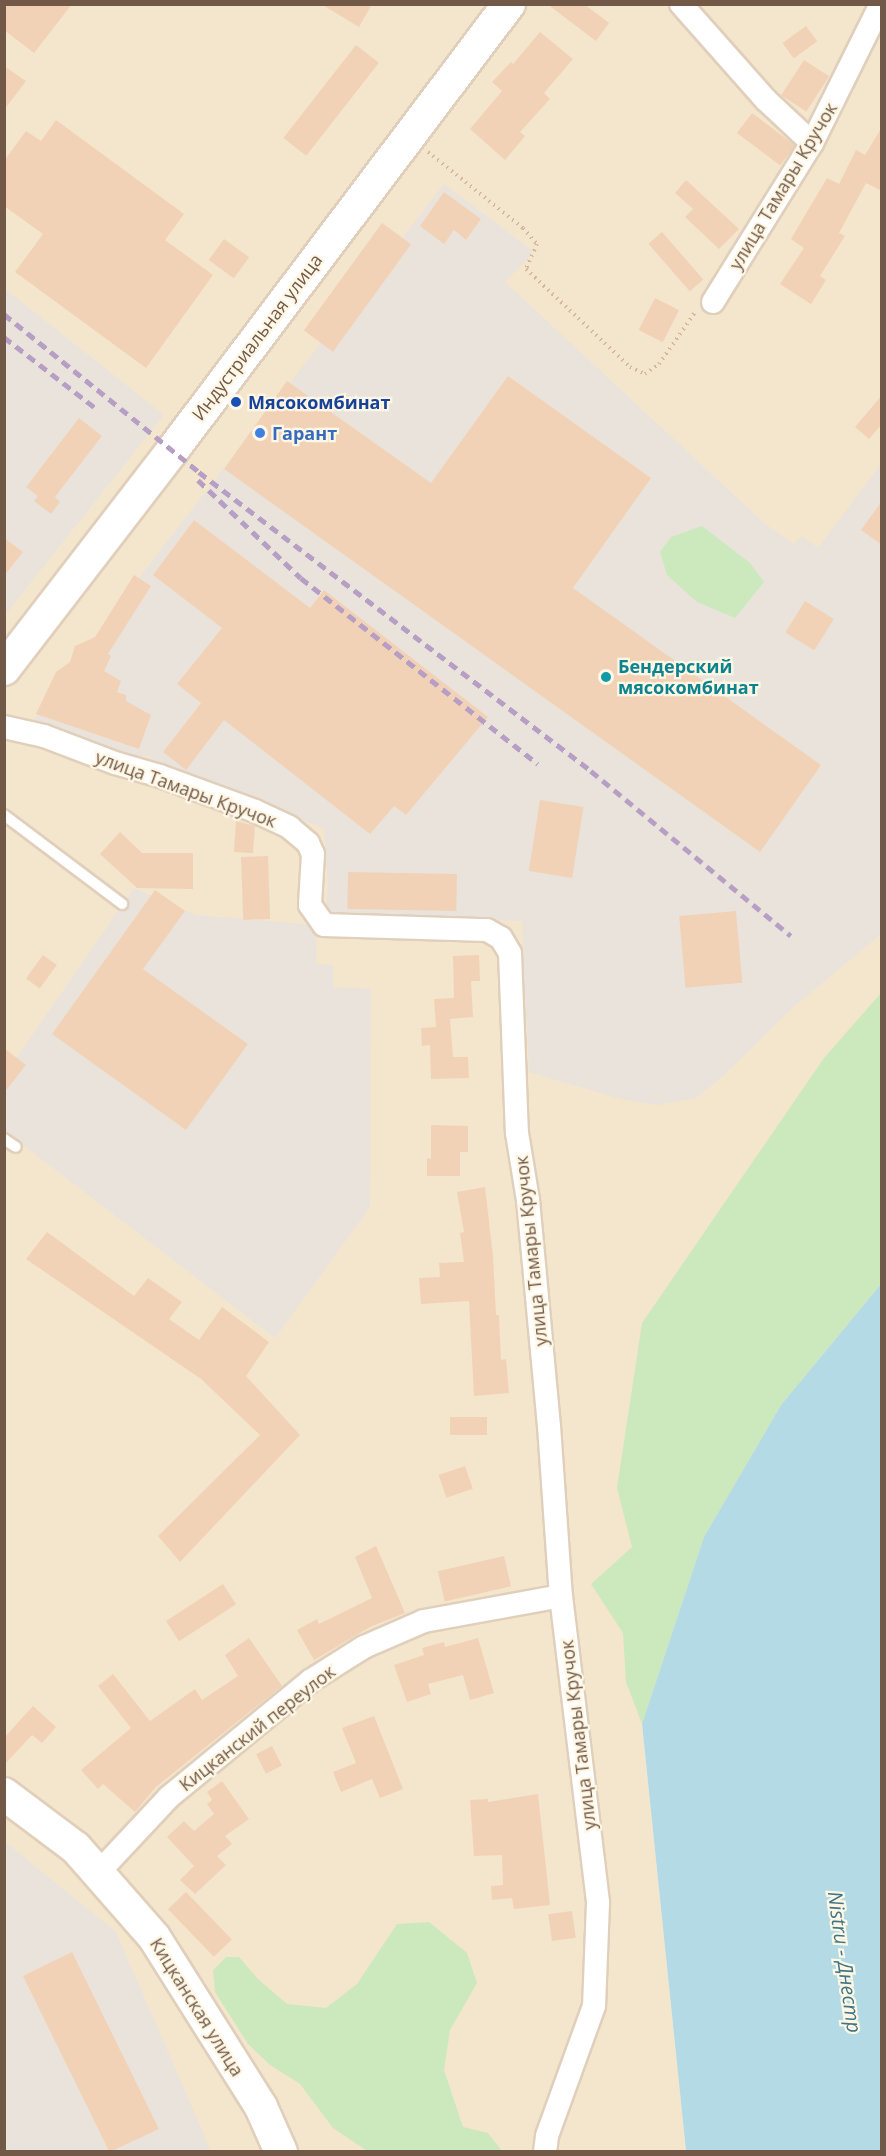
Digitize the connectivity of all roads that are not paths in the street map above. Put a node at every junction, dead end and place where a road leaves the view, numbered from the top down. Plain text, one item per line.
1 (509, 4) edge
2 (681, 4) edge
3 (881, 4) edge
4 (812, 143) junction
5 (713, 302) road end
6 (4, 669) edge
7 (4, 727) edge
8 (4, 815) edge
9 (122, 904) dead end
10 (4, 1139) edge
11 (16, 1147) dead end
12 (561, 1596) junction
13 (4, 1794) edge
14 (98, 1873) junction
15 (281, 2151) edge
16 (545, 2151) edge

1 - 6 main road, Индустриальная улица
2 - 4 street
3 - 4 street, улица Тамары Кручок
4 - 5 street, улица Тамары Кручок
7 - 12 street, улица Тамары Кручок
8 - 9 lane
10 - 11 lane
12 - 14 street, Кицканский переулок
12 - 16 street, улица Тамары Кручок
13 - 14 main road
14 - 15 main road, Кицканская улица

